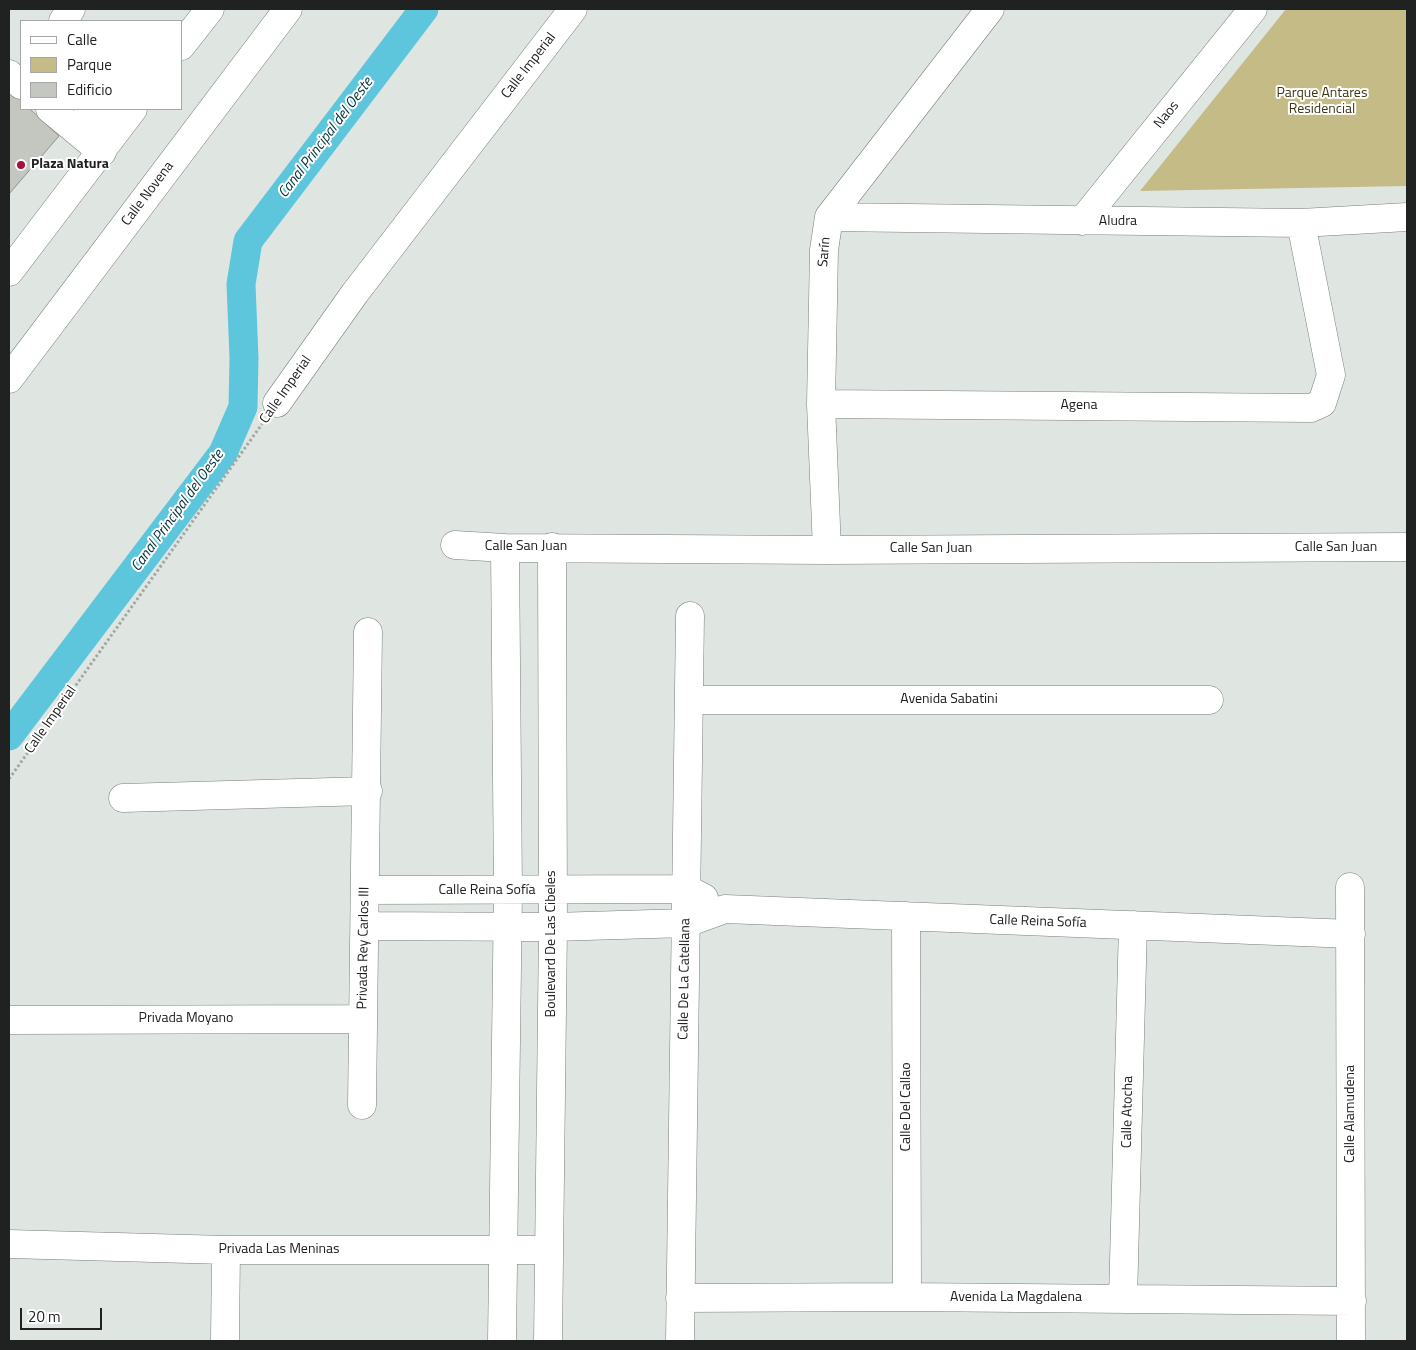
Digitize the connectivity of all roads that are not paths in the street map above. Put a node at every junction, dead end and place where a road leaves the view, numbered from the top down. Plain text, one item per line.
1 (72, 9) edge
2 (210, 9) edge
3 (288, 9) edge
4 (573, 9) edge
5 (990, 9) edge
6 (1252, 9) edge
7 (64, 20) edge
8 (182, 45) edge
9 (9, 74) edge
10 (20, 83) edge
11 (51, 110) edge
12 (92, 110) edge
13 (126, 118) edge
14 (102, 152) junction
15 (829, 217) junction
16 (1407, 217) edge
17 (1082, 222) junction
18 (1301, 223) junction
19 (12, 260) edge
20 (9, 379) edge
21 (277, 403) road end
22 (821, 404) junction
23 (455, 545) dead end
24 (552, 547) junction
25 (1407, 547) edge
26 (505, 548) junction
27 (828, 550) junction
28 (690, 616) dead end
29 (368, 632) dead end
30 (690, 700) junction
31 (1209, 700) dead end
32 (368, 791) junction
33 (122, 798) dead end
34 (1350, 887) dead end
35 (620, 889) junction
36 (687, 889) junction
37 (365, 890) junction
38 (436, 891) junction
39 (508, 891) junction
40 (553, 891) junction
41 (725, 908) junction
42 (906, 916) junction
43 (686, 923) junction
44 (620, 924) junction
45 (1133, 925) junction
46 (366, 926) junction
47 (437, 926) junction
48 (508, 926) junction
49 (553, 927) junction
50 (1351, 934) junction
51 (362, 1019) junction
52 (9, 1020) edge
53 (362, 1105) dead end
54 (9, 1244) edge
55 (504, 1249) junction
56 (226, 1250) junction
57 (549, 1250) junction
58 (907, 1297) junction
59 (680, 1298) junction
60 (1123, 1299) junction
61 (1352, 1302) junction
62 (225, 1341) edge
63 (502, 1341) edge
64 (548, 1341) edge
65 (680, 1341) edge
66 (1351, 1341) edge

1 - 7 street
2 - 8 street
3 - 20 street, Calle Novena
4 - 21 street, Calle Imperial
5 - 15 street, Sarín
6 - 17 street, Naos
9 - 10 street
11 - 14 street
12 - 13 street
13 - 14 street
14 - 19 street
15 - 17 street, Aludra
15 - 22 street, Sarín
16 - 18 street, Aludra
17 - 18 street, Aludra
18 - 22 street, Agena
22 - 27 street, Sarín
23 - 26 street, Calle San Juan
24 - 26 street, Calle San Juan
24 - 27 street, Calle San Juan
24 - 40 street, Boulevard De Las Cibeles
25 - 27 street, Calle San Juan
26 - 39 street
28 - 30 street, Calle De La Catellana
29 - 32 street, Privada Rey Carlos III
30 - 31 street, Avenida Sabatini
30 - 36 street, Calle De La Catellana
32 - 33 street
32 - 37 street, Privada Rey Carlos III
34 - 50 street, Calle Alamudena
35 - 36 street, Calle Reina Sofía
35 - 40 street, Calle Reina Sofía
35 - 44 street
36 - 41 street, Calle Reina Sofía
36 - 43 street, Calle De La Catellana
37 - 38 street, Calle Reina Sofía
37 - 46 street, Privada Rey Carlos III
38 - 39 street, Calle Reina Sofía
38 - 47 street
39 - 40 street, Calle Reina Sofía
39 - 48 street
40 - 49 street, Boulevard De Las Cibeles
41 - 42 street, Calle Reina Sofía
41 - 43 street, Calle Reina Sofía
42 - 45 street, Calle Reina Sofía
42 - 58 street, Calle Del Callao
43 - 44 street, Calle Reina Sofía
43 - 59 street, Calle De La Catellana
44 - 49 street, Calle Reina Sofía
45 - 50 street, Calle Reina Sofía
45 - 60 street, Calle Atocha
46 - 47 street, Calle Reina Sofía
46 - 51 street, Privada Rey Carlos III
47 - 48 street, Calle Reina Sofía
48 - 49 street, Calle Reina Sofía
48 - 55 street
49 - 57 street, Boulevard De Las Cibeles
50 - 61 street, Calle Alamudena
51 - 52 street, Privada Moyano
51 - 53 street, Privada Rey Carlos III
54 - 56 street, Privada Las Meninas
55 - 56 street, Privada Las Meninas
55 - 57 street, Privada Las Meninas
55 - 63 street
56 - 62 street
57 - 64 street, Boulevard De Las Cibeles
58 - 59 street, Avenida La Magdalena
58 - 60 street, Avenida La Magdalena
59 - 65 street, Calle De La Catellana
60 - 61 street, Avenida La Magdalena
61 - 66 street, Calle Alamudena

